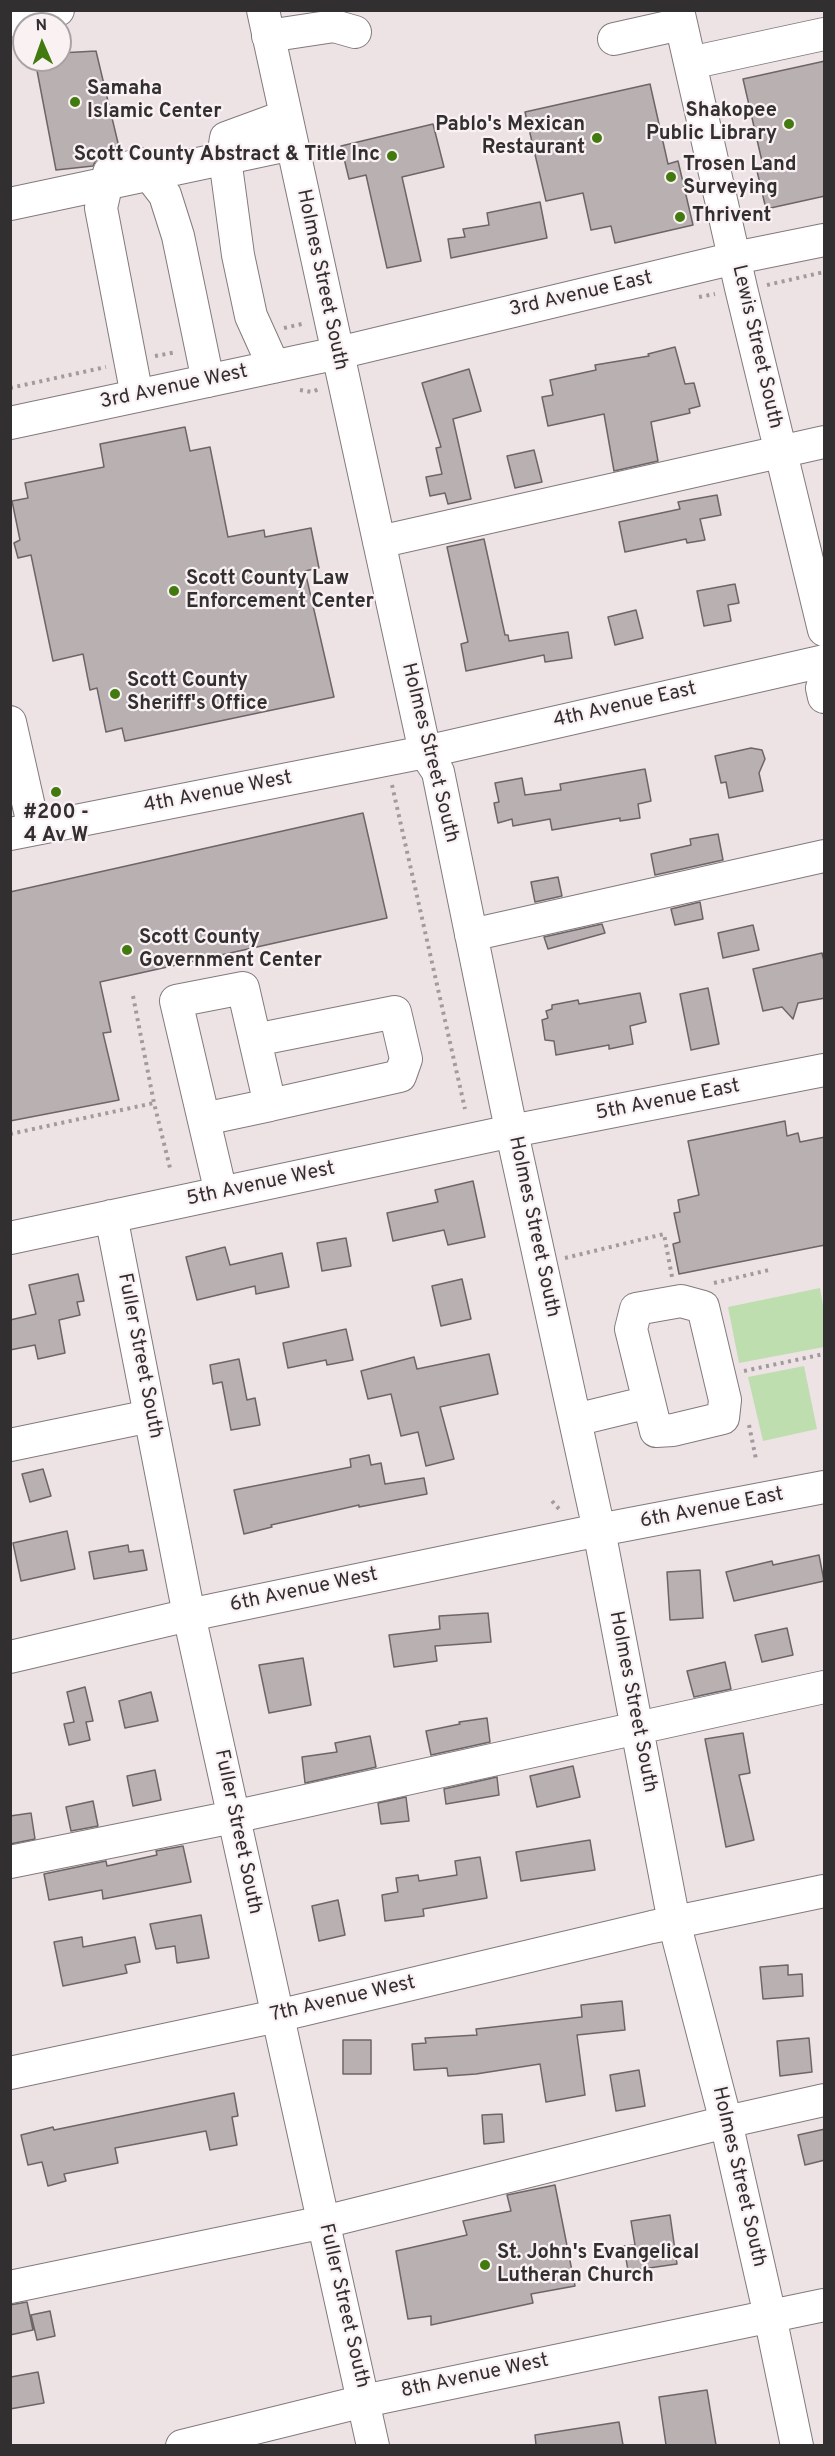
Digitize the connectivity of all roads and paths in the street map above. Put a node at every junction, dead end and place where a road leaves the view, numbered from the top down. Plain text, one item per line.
1 (58, 10) edge
2 (679, 17) edge
3 (10, 21) edge
4 (265, 23) edge
5 (355, 32) dead end
6 (825, 34) edge
7 (614, 39) dead end
8 (690, 63) junction
9 (289, 130) junction
10 (226, 148) junction
11 (145, 169) junction
12 (106, 183) junction
13 (10, 204) edge
14 (825, 240) edge
15 (735, 258) junction
16 (330, 318) junction
17 (259, 333) junction
18 (201, 346) junction
19 (338, 353) junction
20 (130, 362) junction
21 (274, 367) junction
22 (208, 381) junction
23 (10, 388) edge
24 (137, 396) junction
25 (10, 423) edge
26 (825, 442) edge
27 (781, 451) junction
28 (379, 542) junction
29 (825, 630) edge
30 (825, 661) edge
31 (825, 682) edge
32 (825, 697) edge
33 (10, 722) edge
34 (425, 752) junction
35 (390, 779) dead end
36 (22, 832) edge
37 (825, 856) edge
38 (471, 935) junction
39 (133, 996) dead end
40 (255, 1040) junction
41 (825, 1070) edge
42 (154, 1103) junction
43 (270, 1105) junction
44 (465, 1109) dead end
45 (204, 1119) junction
46 (512, 1131) junction
47 (10, 1134) edge
48 (171, 1172) dead end
49 (221, 1193) junction
50 (111, 1216) junction
51 (664, 1234) dead end
52 (10, 1238) edge
53 (540, 1262) junction
54 (769, 1270) dead end
55 (711, 1283) dead end
56 (825, 1354) edge
57 (738, 1373) dead end
58 (649, 1402) dead end
59 (150, 1416) junction
60 (575, 1420) junction
61 (10, 1445) edge
62 (825, 1487) edge
63 (599, 1530) junction
64 (189, 1615) junction
65 (10, 1657) edge
66 (825, 1687) edge
67 (637, 1728) junction
68 (233, 1817) junction
69 (10, 1862) edge
70 (825, 1891) edge
71 (674, 1922) junction
72 (277, 2016) junction
73 (10, 2073) edge
74 (825, 2100) edge
75 (726, 2122) junction
76 (324, 2222) junction
77 (10, 2287) edge
78 (825, 2305) edge
79 (770, 2316) junction
80 (364, 2401) junction
81 (182, 2445) edge
82 (373, 2445) edge
83 (797, 2445) edge

1 - 3 street
2 - 7 street
2 - 8 street, Lewis Street South
4 - 5 street
4 - 9 street, Holmes Street South
6 - 8 street
8 - 15 street, Lewis Street South
9 - 10 street
9 - 16 street, Holmes Street South
10 - 11 street
10 - 17 street
11 - 12 street
11 - 18 street
12 - 13 street
12 - 20 street
14 - 15 street, 3rd Avenue East
15 - 19 street, 3rd Avenue East
15 - 27 street, Lewis Street South
16 - 17 path
16 - 19 street, Holmes Street South
17 - 21 street
18 - 20 path
18 - 22 street
19 - 21 street, 3rd Avenue West
19 - 28 street, Holmes Street South
20 - 23 path
20 - 24 street
21 - 22 street, 3rd Avenue West
22 - 24 street, 3rd Avenue West
24 - 25 street, 3rd Avenue West
26 - 27 street
27 - 28 street
27 - 29 street, Lewis Street South
28 - 34 street, Holmes Street South
30 - 34 street, 4th Avenue East
31 - 32 street
33 - 36 street
34 - 36 street, 4th Avenue West
34 - 38 street, Holmes Street South
35 - 44 path
37 - 38 street
38 - 46 street, Holmes Street South
39 - 42 path
40 - 43 street
40 - 43 street
40 - 45 street
41 - 46 street, 5th Avenue East
42 - 47 path
42 - 48 path
43 - 45 street
45 - 49 street
46 - 49 street, 5th Avenue West
46 - 53 street, Holmes Street South
49 - 50 street, 5th Avenue West
50 - 52 street, 5th Avenue West
50 - 59 street, Fuller Street South
51 - 53 path
53 - 60 street, Holmes Street South
54 - 55 path
56 - 57 path
58 - 60 street
59 - 61 street
59 - 64 street, Fuller Street South
60 - 63 street, Holmes Street South
62 - 63 street, 6th Avenue East
63 - 64 street, 6th Avenue West
63 - 67 street, Holmes Street South
64 - 65 street, 6th Avenue West
64 - 68 street, Fuller Street South
66 - 67 street
67 - 68 street
67 - 71 street, Holmes Street South
68 - 69 street
68 - 72 street, Fuller Street South
70 - 71 street, 7th Avenue West
71 - 72 street, 7th Avenue West
71 - 75 street, Holmes Street South
72 - 73 street, 7th Avenue West
72 - 76 street, Fuller Street South
74 - 75 street
75 - 76 street
75 - 79 street, Holmes Street South
76 - 77 street
76 - 80 street, Fuller Street South
78 - 79 street, 8th Avenue West
79 - 80 street, 8th Avenue West
79 - 83 street, Holmes Street South
80 - 81 street, 8th Avenue West
80 - 82 street, Fuller Street South

